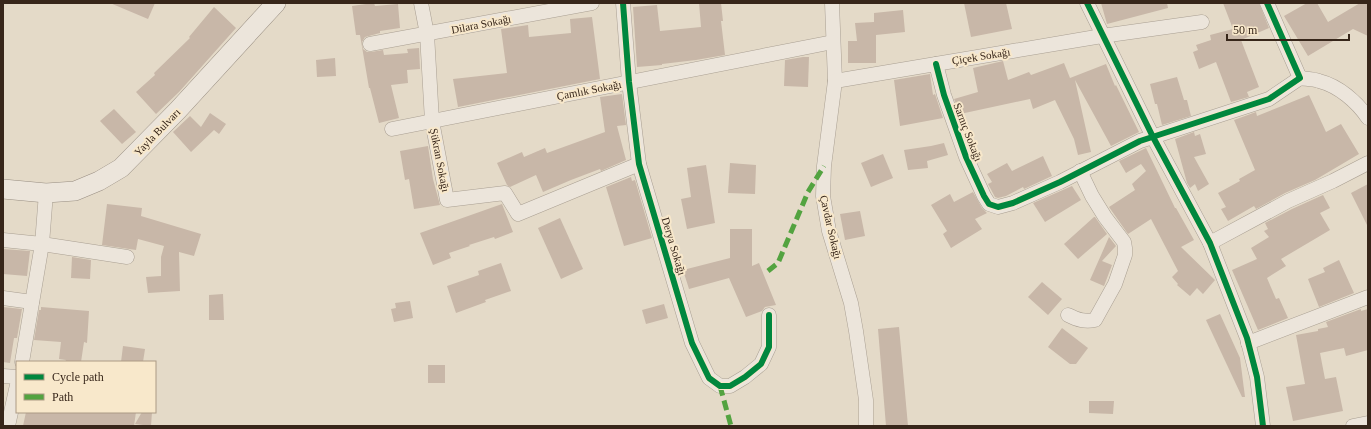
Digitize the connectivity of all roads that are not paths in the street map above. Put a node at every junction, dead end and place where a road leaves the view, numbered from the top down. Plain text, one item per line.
1 (276, 3) edge
2 (421, 3) edge
3 (592, 3) edge
4 (623, 3) edge
5 (832, 3) edge
6 (1087, 3) edge
7 (1267, 3) edge
8 (1202, 22) dead end
9 (427, 34) junction
10 (1102, 36) junction
11 (833, 42) junction
12 (370, 44) dead end
13 (936, 64) junction
14 (1300, 78) junction
15 (835, 81) junction
16 (629, 82) junction
17 (1368, 118) edge
18 (432, 121) junction
19 (392, 129) dead end
20 (1154, 138) junction
21 (1368, 163) edge
22 (639, 164) junction
23 (1080, 171) junction
24 (3, 189) edge
25 (46, 193) junction
26 (3, 240) edge
27 (1210, 243) junction
28 (42, 244) junction
29 (127, 257) dead end
30 (1368, 297) edge
31 (3, 298) edge
32 (32, 302) junction
33 (769, 315) dead end
34 (1068, 315) dead end
35 (1248, 343) junction
36 (22, 361) edge
37 (3, 376) edge
38 (16, 377) edge
39 (16, 390) edge
40 (1368, 423) edge
41 (8, 426) edge
42 (866, 426) edge
43 (1263, 426) edge
44 (1353, 426) edge

1 - 25 main road, Yayla Bulvarı
2 - 9 street, Şükran Sokağı
3 - 9 street, Dilara Sokağı
4 - 16 street, Derya Sokağı
5 - 11 street, Çavdar Sokağı
6 - 10 street
7 - 14 street
8 - 10 street, Çiçek Sokağı
9 - 12 street, Dilara Sokağı
9 - 18 street, Şükran Sokağı
10 - 13 street, Çiçek Sokağı
10 - 20 street
11 - 15 street, Çavdar Sokağı
11 - 16 street, Çamlık Sokağı
13 - 15 street, Çiçek Sokağı
13 - 23 street, Sarnıç Sokağı
14 - 17 street
14 - 20 street
15 - 42 street, Çavdar Sokağı
16 - 18 street, Çamlık Sokağı
16 - 22 street, Derya Sokağı
18 - 19 street, Çamlık Sokağı
18 - 22 street, Şükran Sokağı
20 - 23 street
20 - 27 street
21 - 27 street
22 - 33 street, Derya Sokağı
23 - 34 street
24 - 25 main road, Yayla Bulvarı
25 - 28 street
26 - 28 street
27 - 35 street
28 - 29 street
28 - 32 street
30 - 35 street
31 - 32 street
32 - 36 street
35 - 43 street
37 - 38 street
39 - 41 street
40 - 44 street

